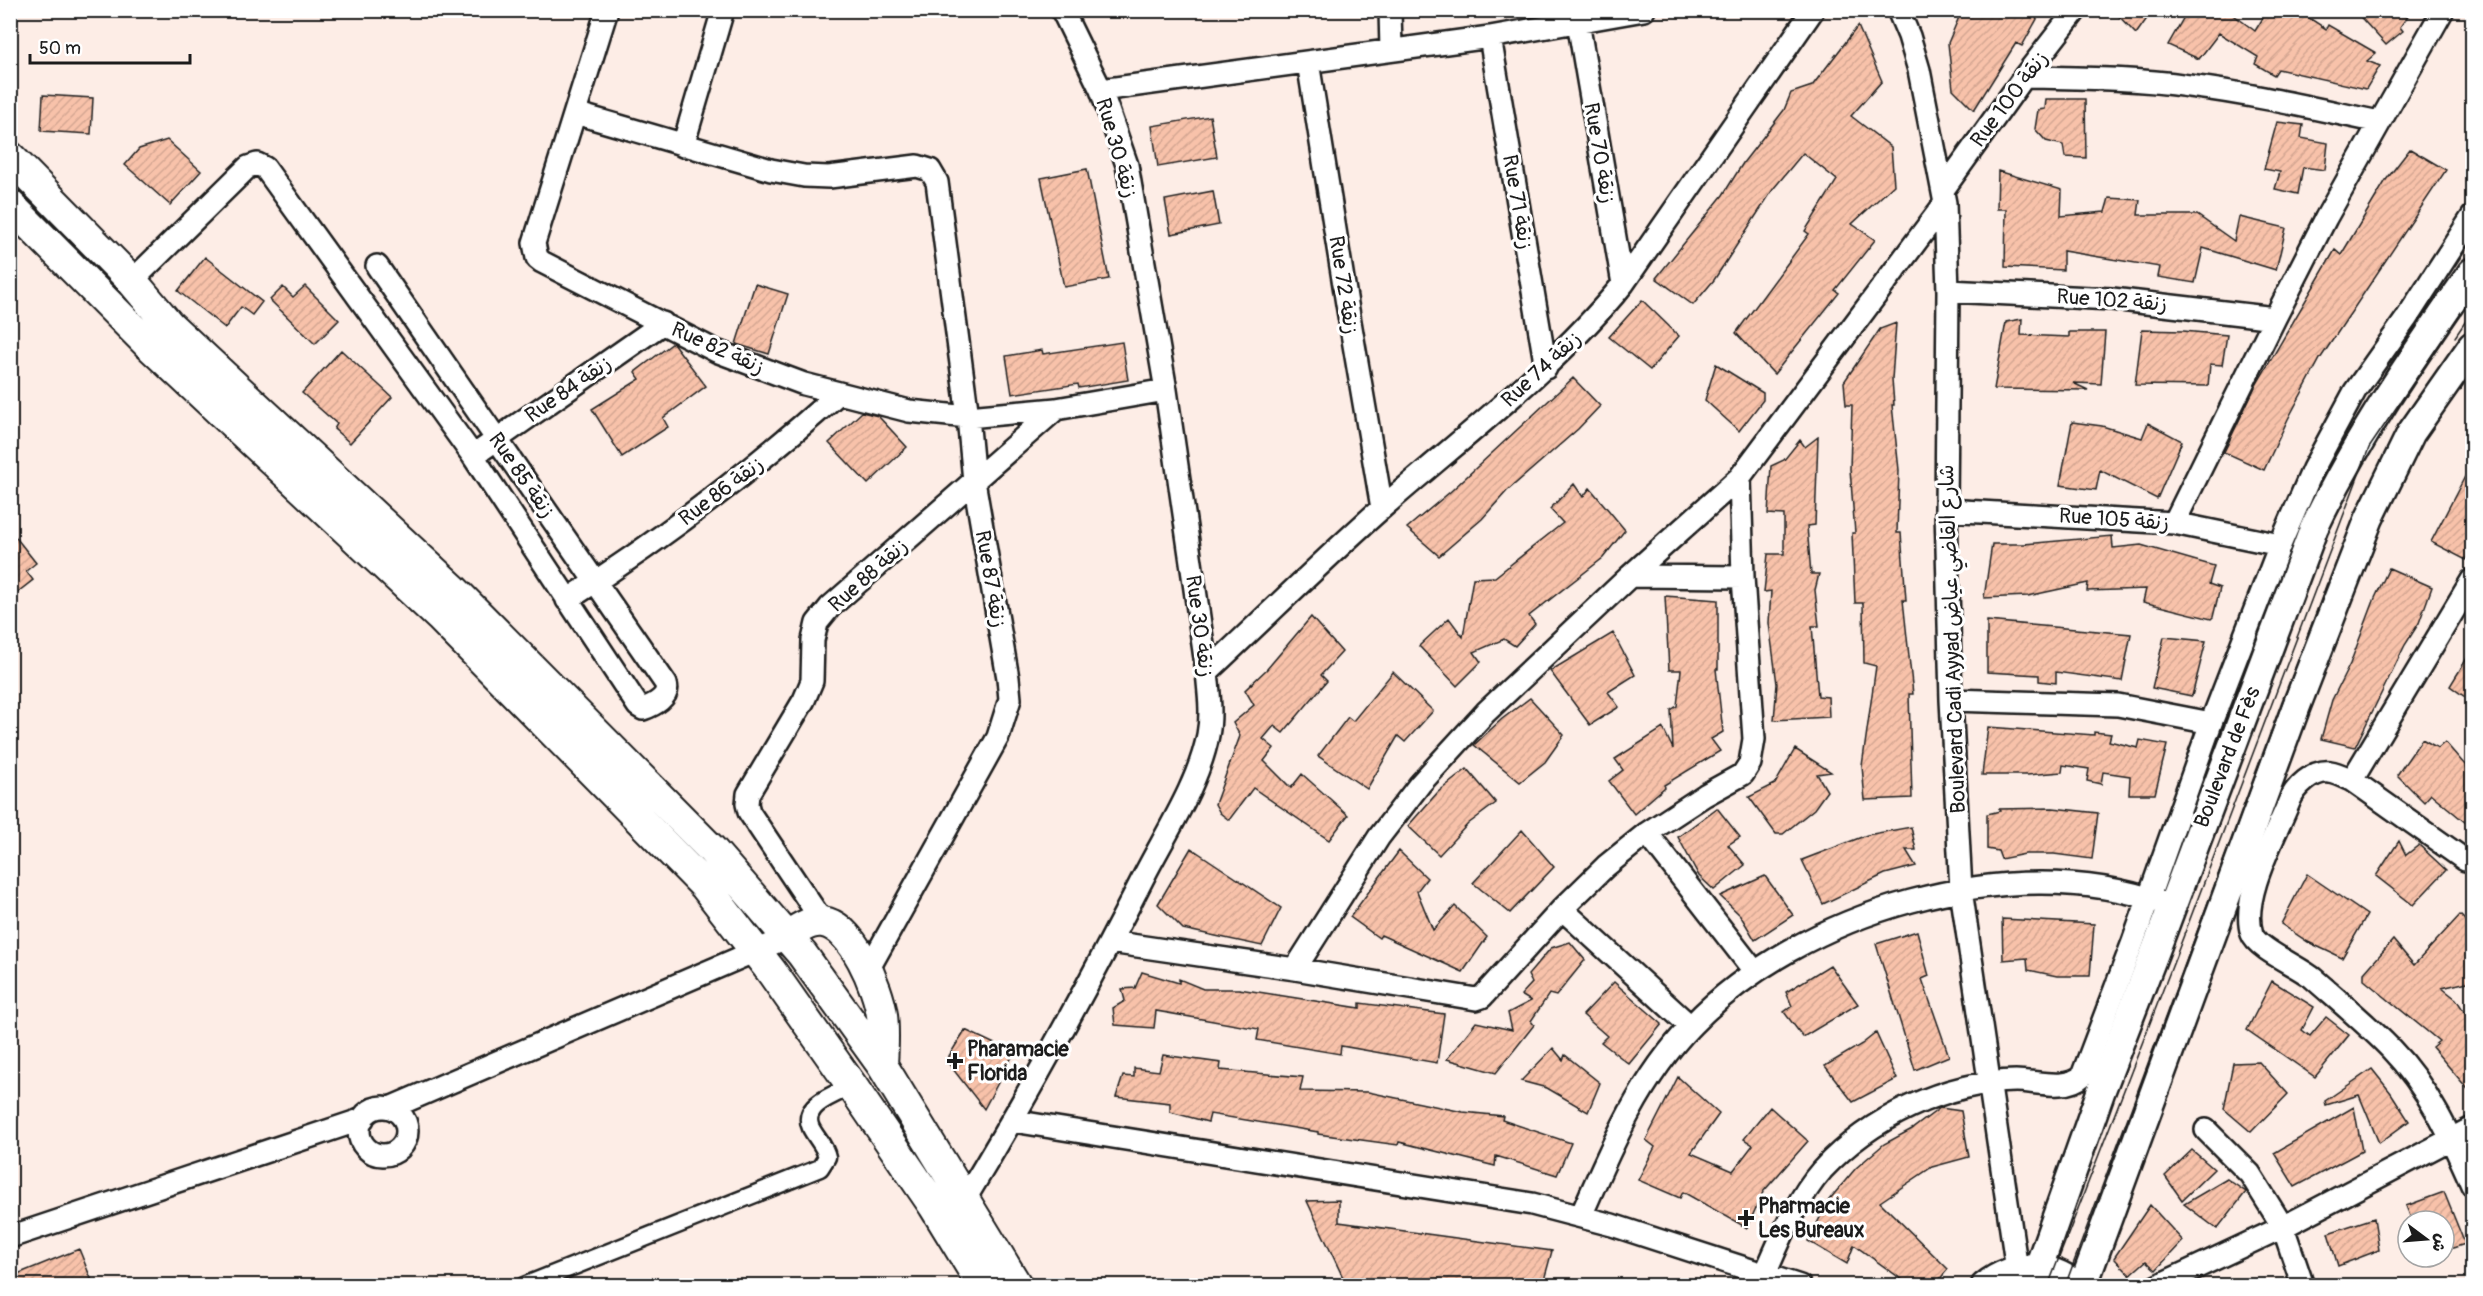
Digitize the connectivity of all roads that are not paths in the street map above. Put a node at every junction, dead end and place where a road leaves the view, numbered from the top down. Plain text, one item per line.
1 (607, 10) edge
2 (723, 10) edge
3 (1062, 10) edge
4 (1390, 10) edge
5 (1644, 10) edge
6 (1813, 10) edge
7 (2076, 10) edge
8 (2443, 10) edge
9 (1901, 12) edge
10 (1578, 22) junction
11 (1490, 37) junction
12 (1390, 50) junction
13 (1308, 62) junction
14 (2024, 77) junction
15 (1101, 90) junction
16 (575, 113) junction
17 (2379, 122) junction
18 (683, 146) junction
19 (10, 157) edge
20 (1944, 196) junction
21 (10, 205) edge
22 (2472, 217) edge
23 (377, 266) dead end
24 (2472, 272) edge
25 (132, 281) junction
26 (1623, 284) junction
27 (1948, 291) junction
28 (2275, 318) junction
29 (663, 323) junction
30 (2472, 346) edge
31 (2472, 364) edge
32 (1546, 368) junction
33 (1166, 390) junction
34 (839, 393) junction
35 (1056, 409) junction
36 (968, 417) junction
37 (2411, 433) junction
38 (497, 439) junction
39 (473, 456) junction
40 (1740, 477) junction
41 (974, 481) junction
42 (1382, 508) junction
43 (1946, 510) junction
44 (2174, 523) junction
45 (2280, 544) junction
46 (1630, 576) junction
47 (1743, 578) junction
48 (2472, 580) edge
49 (596, 582) junction
50 (567, 600) junction
51 (1207, 672) junction
52 (1952, 700) junction
53 (2211, 723) junction
54 (2352, 780) junction
55 (1647, 833) junction
56 (2472, 860) edge
57 (1961, 890) junction
58 (2160, 902) junction
59 (1562, 909) junction
60 (822, 921) junction
61 (786, 938) junction
62 (1110, 942) junction
63 (754, 951) junction
64 (1295, 969) junction
65 (868, 970) junction
66 (1755, 972) junction
67 (1690, 1026) junction
68 (882, 1065) junction
69 (1989, 1082) junction
70 (852, 1086) junction
71 (390, 1108) junction
72 (363, 1119) junction
73 (1013, 1121) junction
74 (2472, 1128) edge
75 (2206, 1130) dead end
76 (2452, 1138) junction
77 (2472, 1185) edge
78 (965, 1199) junction
79 (1581, 1216) junction
80 (2283, 1227) junction
81 (10, 1237) edge
82 (2027, 1269) junction
83 (1765, 1274) junction
84 (524, 1286) edge
85 (983, 1286) edge
86 (1017, 1286) edge
87 (1800, 1286) edge
88 (1985, 1286) edge
89 (2078, 1286) edge
90 (2083, 1286) edge
91 (2157, 1286) edge
92 (2303, 1286) edge

1 - 16 street, Rue 82 زنقة
2 - 18 street
3 - 15 street, Rue 30 زنقة
4 - 12 street
5 - 10 street
6 - 26 street, Rue 74 زنقة
7 - 14 street, Rue 100 زنقة
8 - 17 street
9 - 20 street, Boulevard Cadi Ayyad شارع القاضي عياض
10 - 11 street
10 - 26 street, Rue 70 زنقة
11 - 12 street
11 - 32 street, Rue 71 زنقة
12 - 13 street
13 - 15 street
13 - 42 street, Rue 72 زنقة
14 - 17 street
14 - 20 street, Rue 100 زنقة
15 - 33 street, Rue 30 زنقة
16 - 18 street
16 - 29 street, Rue 82 زنقة
17 - 28 street
18 - 36 street, Rue 87 زنقة
19 - 25 main road
20 - 27 street, Boulevard Cadi Ayyad شارع القاضي عياض
20 - 40 street, Rue 100 زنقة
21 - 63 main road
22 - 45 street
23 - 38 street, Rue 85 زنقة
24 - 58 street, Boulevard de Fès
25 - 39 street
25 - 61 main road
26 - 32 street, Rue 74 زنقة
27 - 28 street, Rue 102 زنقة
27 - 43 street, Boulevard Cadi Ayyad شارع القاضي عياض
28 - 44 street
29 - 34 street, Rue 82 زنقة
29 - 38 street, Rue 84 زنقة
30 - 37 street
31 - 37 street
32 - 42 street, Rue 74 زنقة
33 - 35 street, Rue 82 زنقة
33 - 51 street, Rue 30 زنقة
34 - 36 street, Rue 82 زنقة
34 - 49 street, Rue 86 زنقة
35 - 36 street, Rue 82 زنقة
35 - 41 street, Rue 88 زنقة
36 - 41 street, Rue 87 زنقة
37 - 90 street
38 - 39 street, Rue 84 زنقة
38 - 49 street, Rue 85 زنقة
39 - 50 street
40 - 46 street, Rue 100 زنقة
40 - 47 street
41 - 60 street, Rue 88 زنقة
41 - 65 street, Rue 87 زنقة
42 - 51 street, Rue 74 زنقة
43 - 44 street, Rue 105 زنقة
43 - 52 street, Boulevard Cadi Ayyad شارع القاضي عياض
44 - 45 street, Rue 105 زنقة
45 - 53 street
46 - 47 street
46 - 64 street, Rue 100 زنقة
47 - 55 street
48 - 54 street
49 - 50 street, Rue 86 زنقة
49 - 50 street, Rue 85 زنقة
51 - 62 street, Rue 30 زنقة
52 - 53 street
52 - 57 street, Boulevard Cadi Ayyad شارع القاضي عياض
53 - 58 street
54 - 56 street
54 - 76 street
55 - 59 street
55 - 66 street
57 - 58 street
57 - 66 street
57 - 69 street, Boulevard Cadi Ayyad شارع القاضي عياض
58 - 69 street
58 - 82 street, Boulevard de Fès
59 - 64 street
59 - 67 street
60 - 61 main road
60 - 65 main road
61 - 63 street
61 - 68 main road
62 - 64 street
62 - 73 street, Rue 30 زنقة
63 - 70 main road
63 - 71 street
65 - 68 main road
66 - 67 street
67 - 79 street
68 - 78 main road
69 - 82 street, Boulevard Cadi Ayyad شارع القاضي عياض
69 - 83 street
70 - 84 street
70 - 85 main road
71 - 72 street
71 - 72 street
72 - 81 street
73 - 78 street, Rue 30 زنقة
73 - 79 street
74 - 76 street
75 - 80 street
76 - 77 street
76 - 80 street
78 - 86 main road
79 - 83 street
80 - 91 street
80 - 92 street
82 - 88 street
82 - 89 street
83 - 87 street

